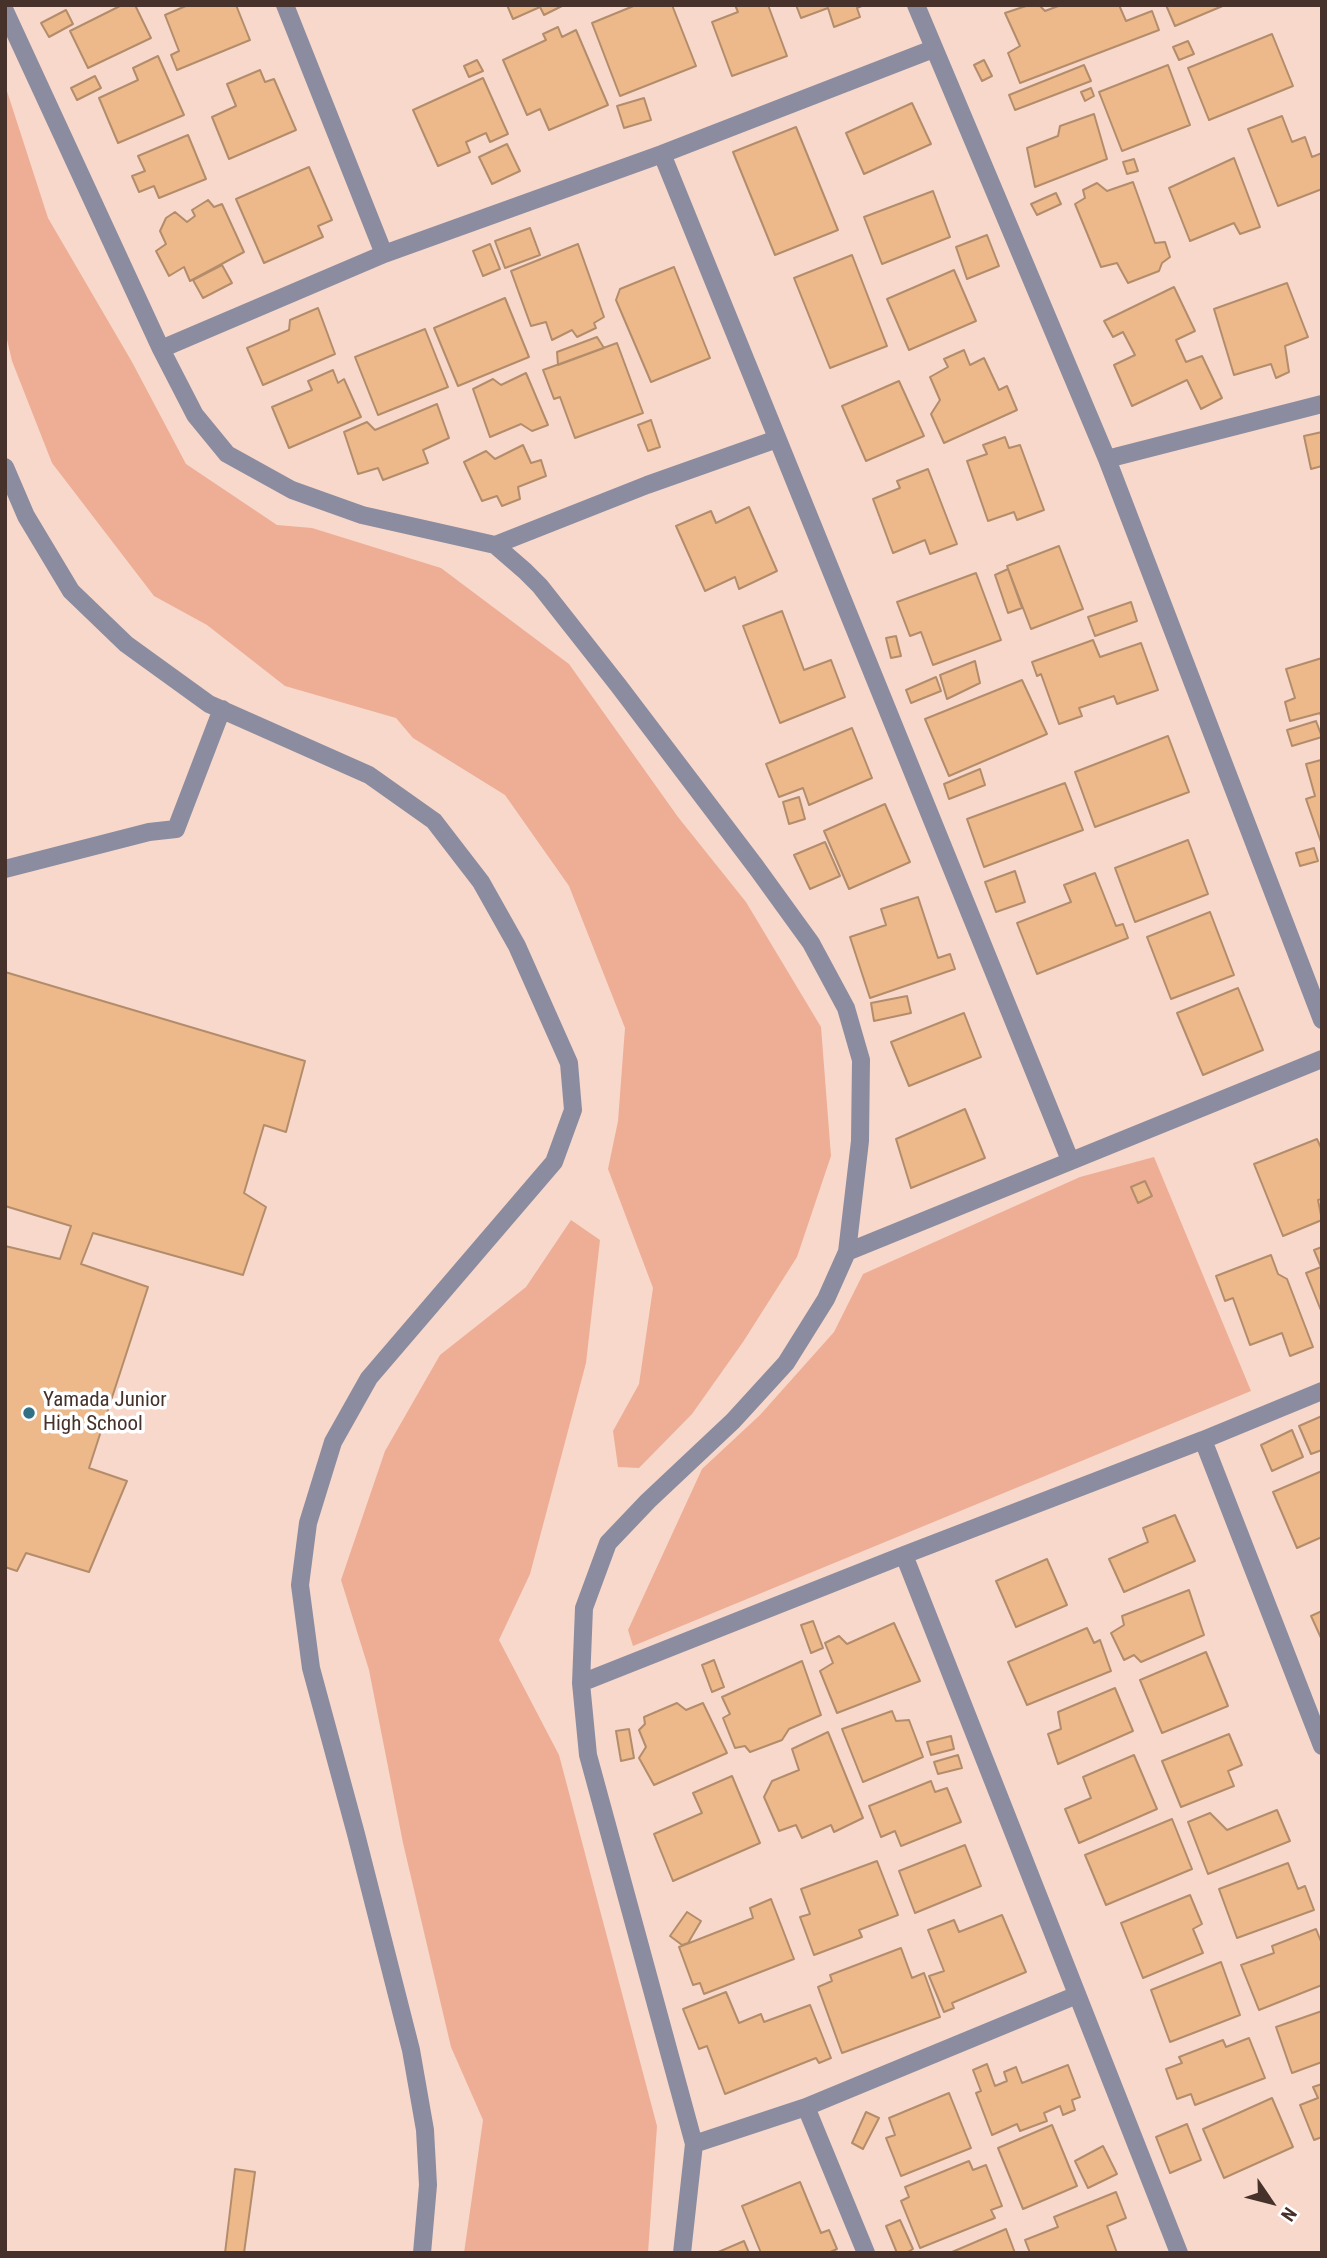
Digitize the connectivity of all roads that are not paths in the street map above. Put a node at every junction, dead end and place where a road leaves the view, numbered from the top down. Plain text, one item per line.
1 (285, 5) edge
2 (916, 5) edge
3 (5, 11) edge
4 (933, 48) junction
5 (662, 154) junction
6 (384, 254) junction
7 (161, 349) junction
8 (1322, 404) edge
9 (776, 439) junction
10 (1107, 459) junction
11 (5, 467) edge
12 (495, 545) junction
13 (222, 709) junction
14 (5, 869) edge
15 (1322, 1020) edge
16 (1322, 1059) edge
17 (1070, 1160) junction
18 (847, 1252) junction
19 (1322, 1391) edge
20 (1203, 1440) junction
21 (904, 1555) junction
22 (581, 1683) junction
23 (1318, 1727) edge
24 (1322, 1746) edge
25 (1077, 1995) junction
26 (806, 2107) junction
27 (694, 2144) junction
28 (422, 2253) edge
29 (682, 2253) edge
30 (866, 2253) edge
31 (1179, 2253) edge

1 - 6 street
2 - 4 street
3 - 7 street
4 - 5 street
4 - 10 street
5 - 6 street
5 - 9 street
6 - 7 street
7 - 12 street
8 - 10 street
9 - 12 street
9 - 17 street
10 - 15 street
11 - 13 street
12 - 18 street
13 - 14 street
13 - 28 street
16 - 17 street
17 - 18 street
18 - 22 street
19 - 20 street
20 - 21 street
20 - 23 street
21 - 22 street
21 - 25 street
22 - 27 street
23 - 24 street
25 - 26 street
25 - 31 street
26 - 27 street
26 - 30 street
27 - 29 street

